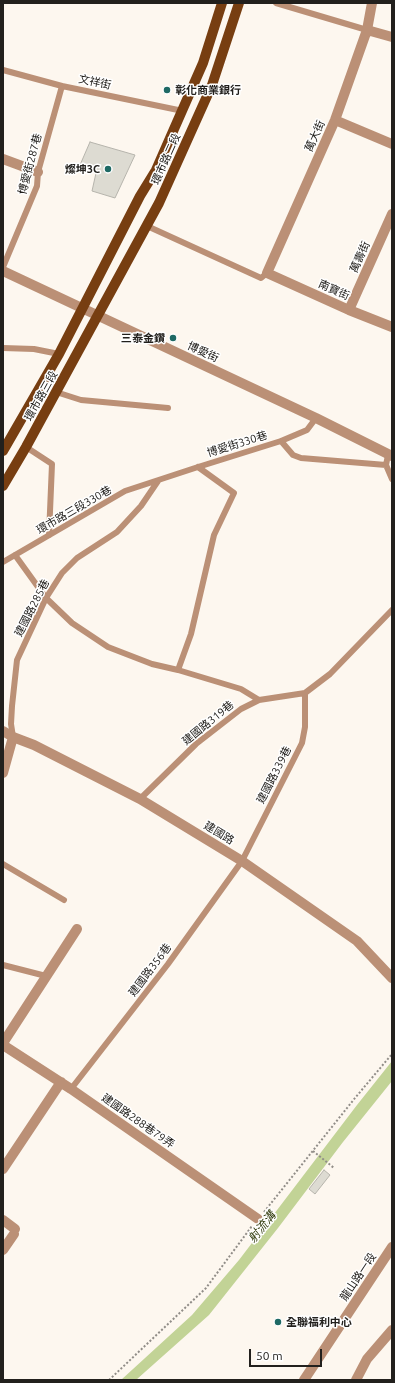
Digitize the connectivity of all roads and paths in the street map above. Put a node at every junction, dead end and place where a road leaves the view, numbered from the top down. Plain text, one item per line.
1 (222, 3) edge
2 (239, 3) edge
3 (276, 3) edge
4 (372, 3) edge
5 (367, 30) junction
6 (392, 37) edge
7 (3, 70) edge
8 (62, 86) junction
9 (183, 111) junction
10 (336, 120) junction
11 (392, 144) edge
12 (3, 159) edge
13 (38, 172) junction
14 (392, 214) edge
15 (147, 226) junction
16 (3, 267) edge
17 (3, 271) edge
18 (267, 273) junction
19 (83, 309) junction
20 (349, 310) junction
21 (98, 316) junction
22 (392, 327) edge
23 (3, 348) edge
24 (59, 354) junction
25 (56, 392) junction
26 (168, 408) dead end
27 (316, 418) junction
28 (281, 441) junction
29 (26, 447) junction
30 (3, 451) edge
31 (389, 455) edge
32 (198, 467) junction
33 (392, 479) edge
34 (158, 481) junction
35 (3, 486) edge
36 (49, 535) junction
37 (15, 555) junction
38 (3, 562) edge
39 (46, 598) junction
40 (392, 610) edge
41 (178, 670) junction
42 (306, 692) junction
43 (259, 700) junction
44 (3, 732) edge
45 (8, 737) edge
46 (3, 773) edge
47 (140, 799) junction
48 (242, 861) junction
49 (3, 864) edge
50 (64, 900) dead end
51 (77, 929) dead end
52 (3, 965) edge
53 (46, 976) junction
54 (392, 978) edge
55 (3, 1044) edge
56 (61, 1082) junction
57 (71, 1089) junction
58 (313, 1151) dead end
59 (334, 1168) dead end
60 (3, 1169) edge
61 (258, 1219) dead end
62 (3, 1220) edge
63 (392, 1247) edge
64 (3, 1250) edge
65 (392, 1330) edge
66 (304, 1380) edge
67 (356, 1380) edge

1 - 9 main road, 環市路二段
2 - 15 main road, 環市路二段
3 - 5 lane
4 - 5 street, 萬大街
5 - 6 street
5 - 10 street, 萬大街
7 - 8 lane, 文祥街
8 - 9 lane, 文祥街
8 - 13 lane, 博愛街287巷
9 - 19 main road, 環市路二段
10 - 11 street
10 - 18 street, 萬大街
12 - 13 street
13 - 16 lane, 博愛街287巷
14 - 20 street, 萬壽街
15 - 18 lane
15 - 21 main road, 環市路二段
17 - 19 street, 博愛街
18 - 20 street, 南寶街
19 - 21 street, 博愛街
19 - 24 main road, 環市路三段
20 - 22 street, 南寶街
21 - 25 main road, 環市路三段
21 - 27 street, 博愛街
23 - 24 lane
24 - 30 main road, 環市路三段
25 - 26 lane
25 - 29 main road, 環市路三段
27 - 28 lane, 博愛街330巷
27 - 31 street, 博愛街
28 - 31 lane
28 - 32 lane, 博愛街330巷
29 - 35 main road, 環市路三段
29 - 36 lane
31 - 33 lane
32 - 34 lane, 博愛街330巷
32 - 41 lane
34 - 36 lane, 環市路三段330巷
34 - 39 lane, 建國路285巷
36 - 37 lane, 環市路三段330巷
37 - 38 lane, 環市路三段330巷
37 - 39 lane
39 - 41 lane
39 - 45 lane, 建國路285巷
40 - 42 lane, 建國路319巷
41 - 43 lane
42 - 43 lane, 建國路319巷
42 - 48 lane, 建國路339巷
43 - 47 lane, 建國路319巷
44 - 45 street, 建國路
45 - 46 street
45 - 47 street, 建國路
47 - 48 street, 建國路
48 - 54 street, 建國路
48 - 57 lane, 建國路356巷
49 - 50 lane
51 - 53 street
52 - 53 lane
53 - 55 street
55 - 56 street, 建國路288巷79弄
56 - 57 street, 建國路288巷79弄
56 - 60 street
57 - 61 street, 建國路288巷79弄
58 - 59 path
62 - 64 street
63 - 66 street, 龍山路一段
65 - 67 street

